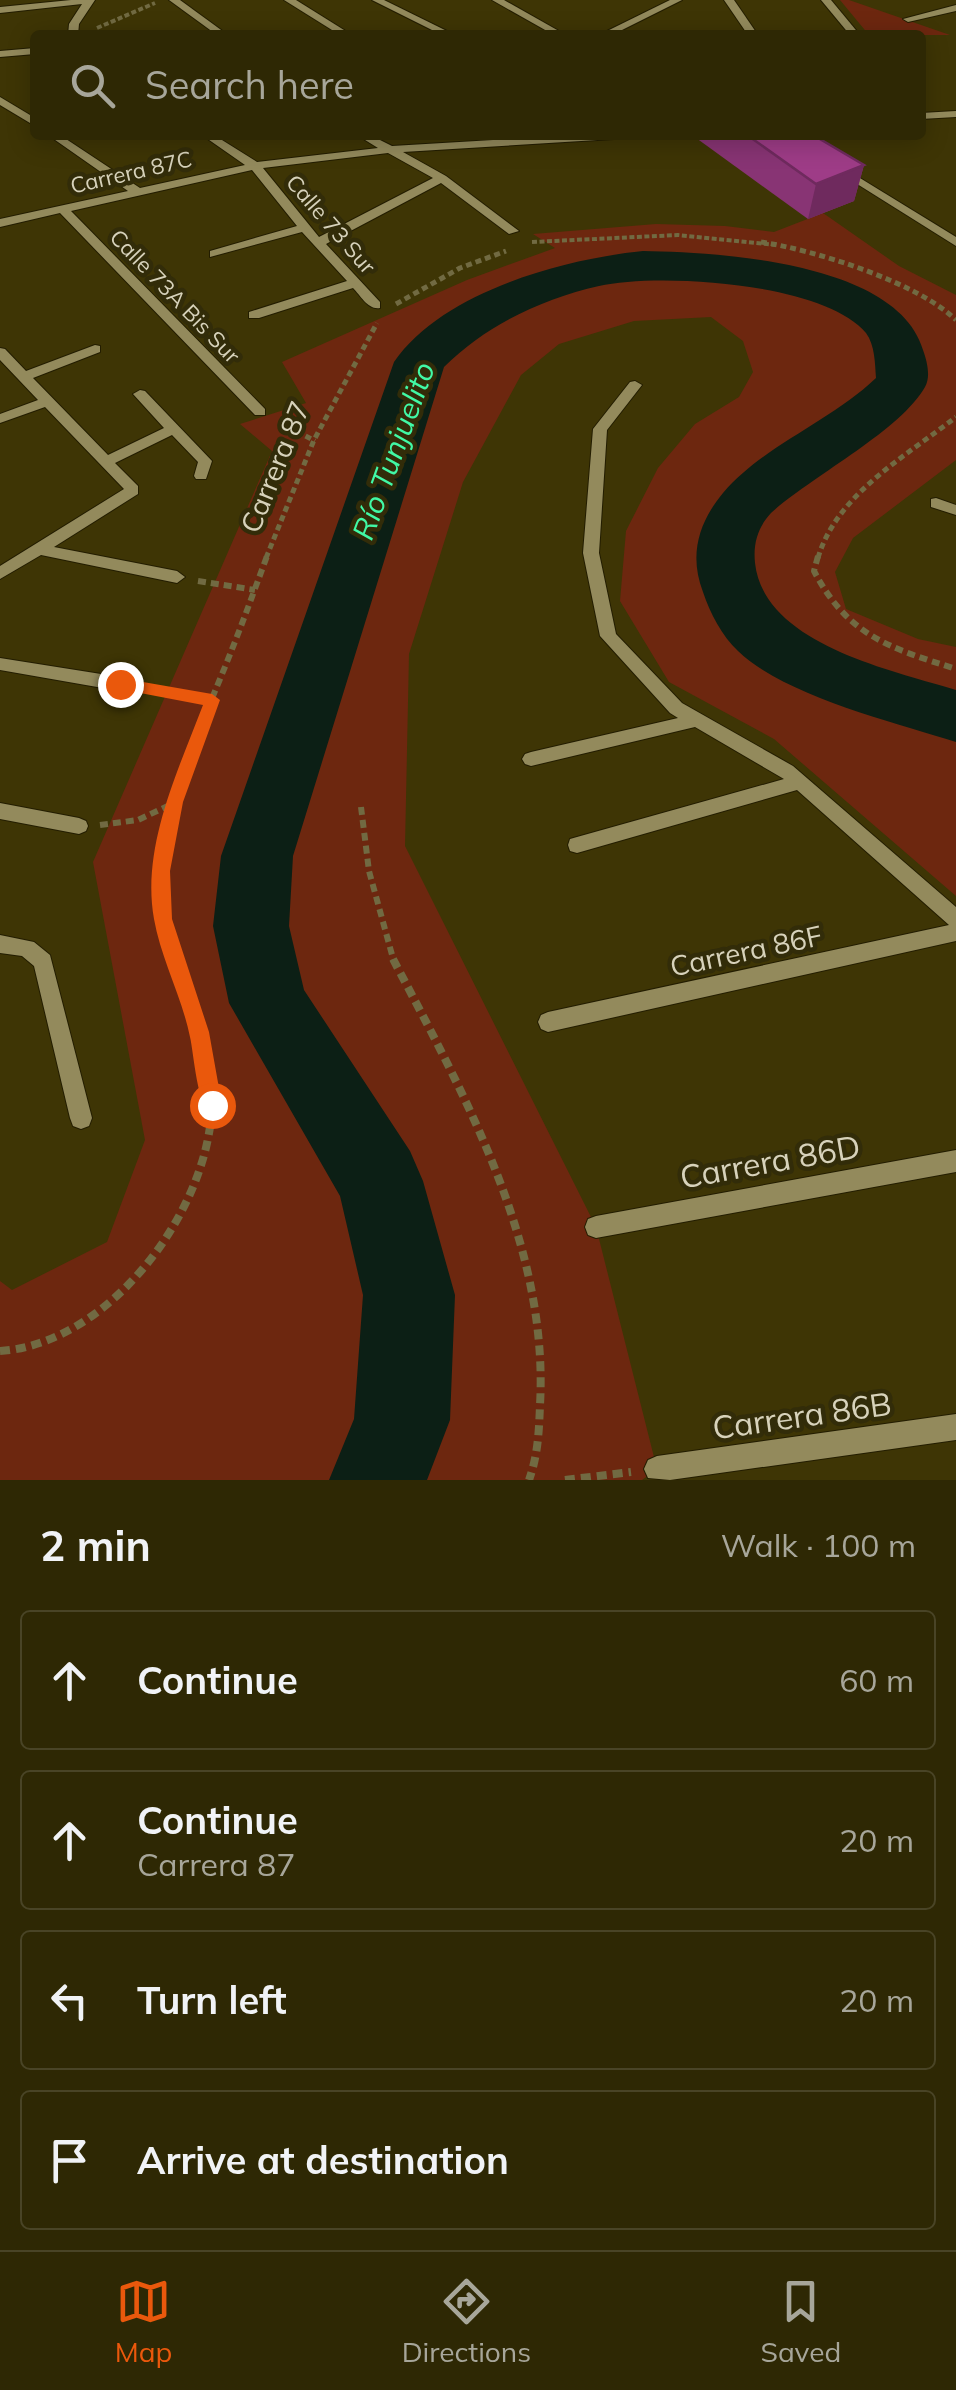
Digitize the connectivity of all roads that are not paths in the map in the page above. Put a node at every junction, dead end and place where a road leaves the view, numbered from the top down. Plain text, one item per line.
1 (89, 0) edge
2 (174, 0) edge
3 (289, 0) edge
4 (377, 0) edge
5 (499, 0) edge
6 (675, 0) edge
7 (729, 0) edge
8 (826, 0) edge
9 (956, 8) edge
10 (0, 10) edge
11 (908, 19) dead end
12 (73, 30) edge
13 (216, 30) edge
14 (340, 30) edge
15 (440, 30) edge
16 (552, 30) edge
17 (614, 30) edge
18 (750, 30) edge
19 (851, 30) edge
20 (30, 51) edge
21 (0, 54) edge
22 (0, 100) edge
23 (956, 114) edge
24 (926, 116) edge
25 (30, 120) edge
26 (60, 140) edge
27 (215, 140) edge
28 (370, 140) edge
29 (541, 140) edge
30 (388, 150) junction
31 (255, 166) junction
32 (838, 167) edge
33 (442, 178) junction
34 (136, 190) junction
35 (62, 208) junction
36 (0, 223) edge
37 (304, 228) junction
38 (514, 232) dead end
39 (320, 242) junction
40 (956, 242) edge
41 (214, 254) dead end
42 (355, 283) junction
43 (382, 311) road end
44 (254, 315) dead end
45 (94, 349) dead end
46 (0, 352) edge
47 (25, 376) junction
48 (636, 384) dead end
49 (140, 394) dead end
50 (46, 401) junction
51 (260, 412) road end
52 (0, 419) edge
53 (172, 430) junction
54 (105, 462) junction
55 (201, 476) dead end
56 (936, 503) dead end
57 (956, 510) edge
58 (38, 549) junction
59 (0, 573) edge
60 (177, 577) road end
61 (0, 664) edge
62 (120, 684) road end
63 (697, 720) junction
64 (532, 759) dead end
65 (793, 776) junction
66 (0, 811) edge
67 (79, 826) road end
68 (577, 845) dead end
69 (956, 919) edge
70 (956, 932) edge
71 (0, 944) edge
72 (548, 1022) dead end
73 (81, 1118) dead end
74 (956, 1162) edge
75 (596, 1227) dead end
76 (956, 1427) edge
77 (657, 1469) road end

1 - 10 street
1 - 12 street
2 - 13 street
3 - 14 street
4 - 15 street
5 - 16 street
6 - 17 street
7 - 18 street
8 - 19 street
9 - 11 street
20 - 21 street
22 - 25 street
23 - 24 street
26 - 34 street
27 - 31 street, Calle 73 Sur
28 - 30 street
29 - 30 street, Carrera 87C
30 - 31 street, Carrera 87C
30 - 33 street
31 - 34 street, Carrera 87C
31 - 37 street, Calle 73 Sur
32 - 40 street
33 - 38 street
33 - 39 street
34 - 35 street, Carrera 87C
35 - 36 street, Carrera 87C
35 - 51 street, Calle 73A Bis Sur
37 - 39 street, Calle 73 Sur
37 - 41 street
39 - 42 street, Calle 73 Sur
42 - 43 street, Calle 73 Sur
42 - 44 street
45 - 47 street
46 - 47 street
47 - 50 street
48 - 63 street
49 - 53 street
50 - 52 street
50 - 54 street
53 - 54 street
53 - 55 street
54 - 58 street
56 - 57 street
58 - 59 street
58 - 60 street
61 - 62 street
63 - 64 street
63 - 65 street
65 - 68 street
65 - 69 street
66 - 67 street
70 - 72 street, Carrera 86F
71 - 73 street
74 - 75 street, Carrera 86D
76 - 77 street, Carrera 86B

